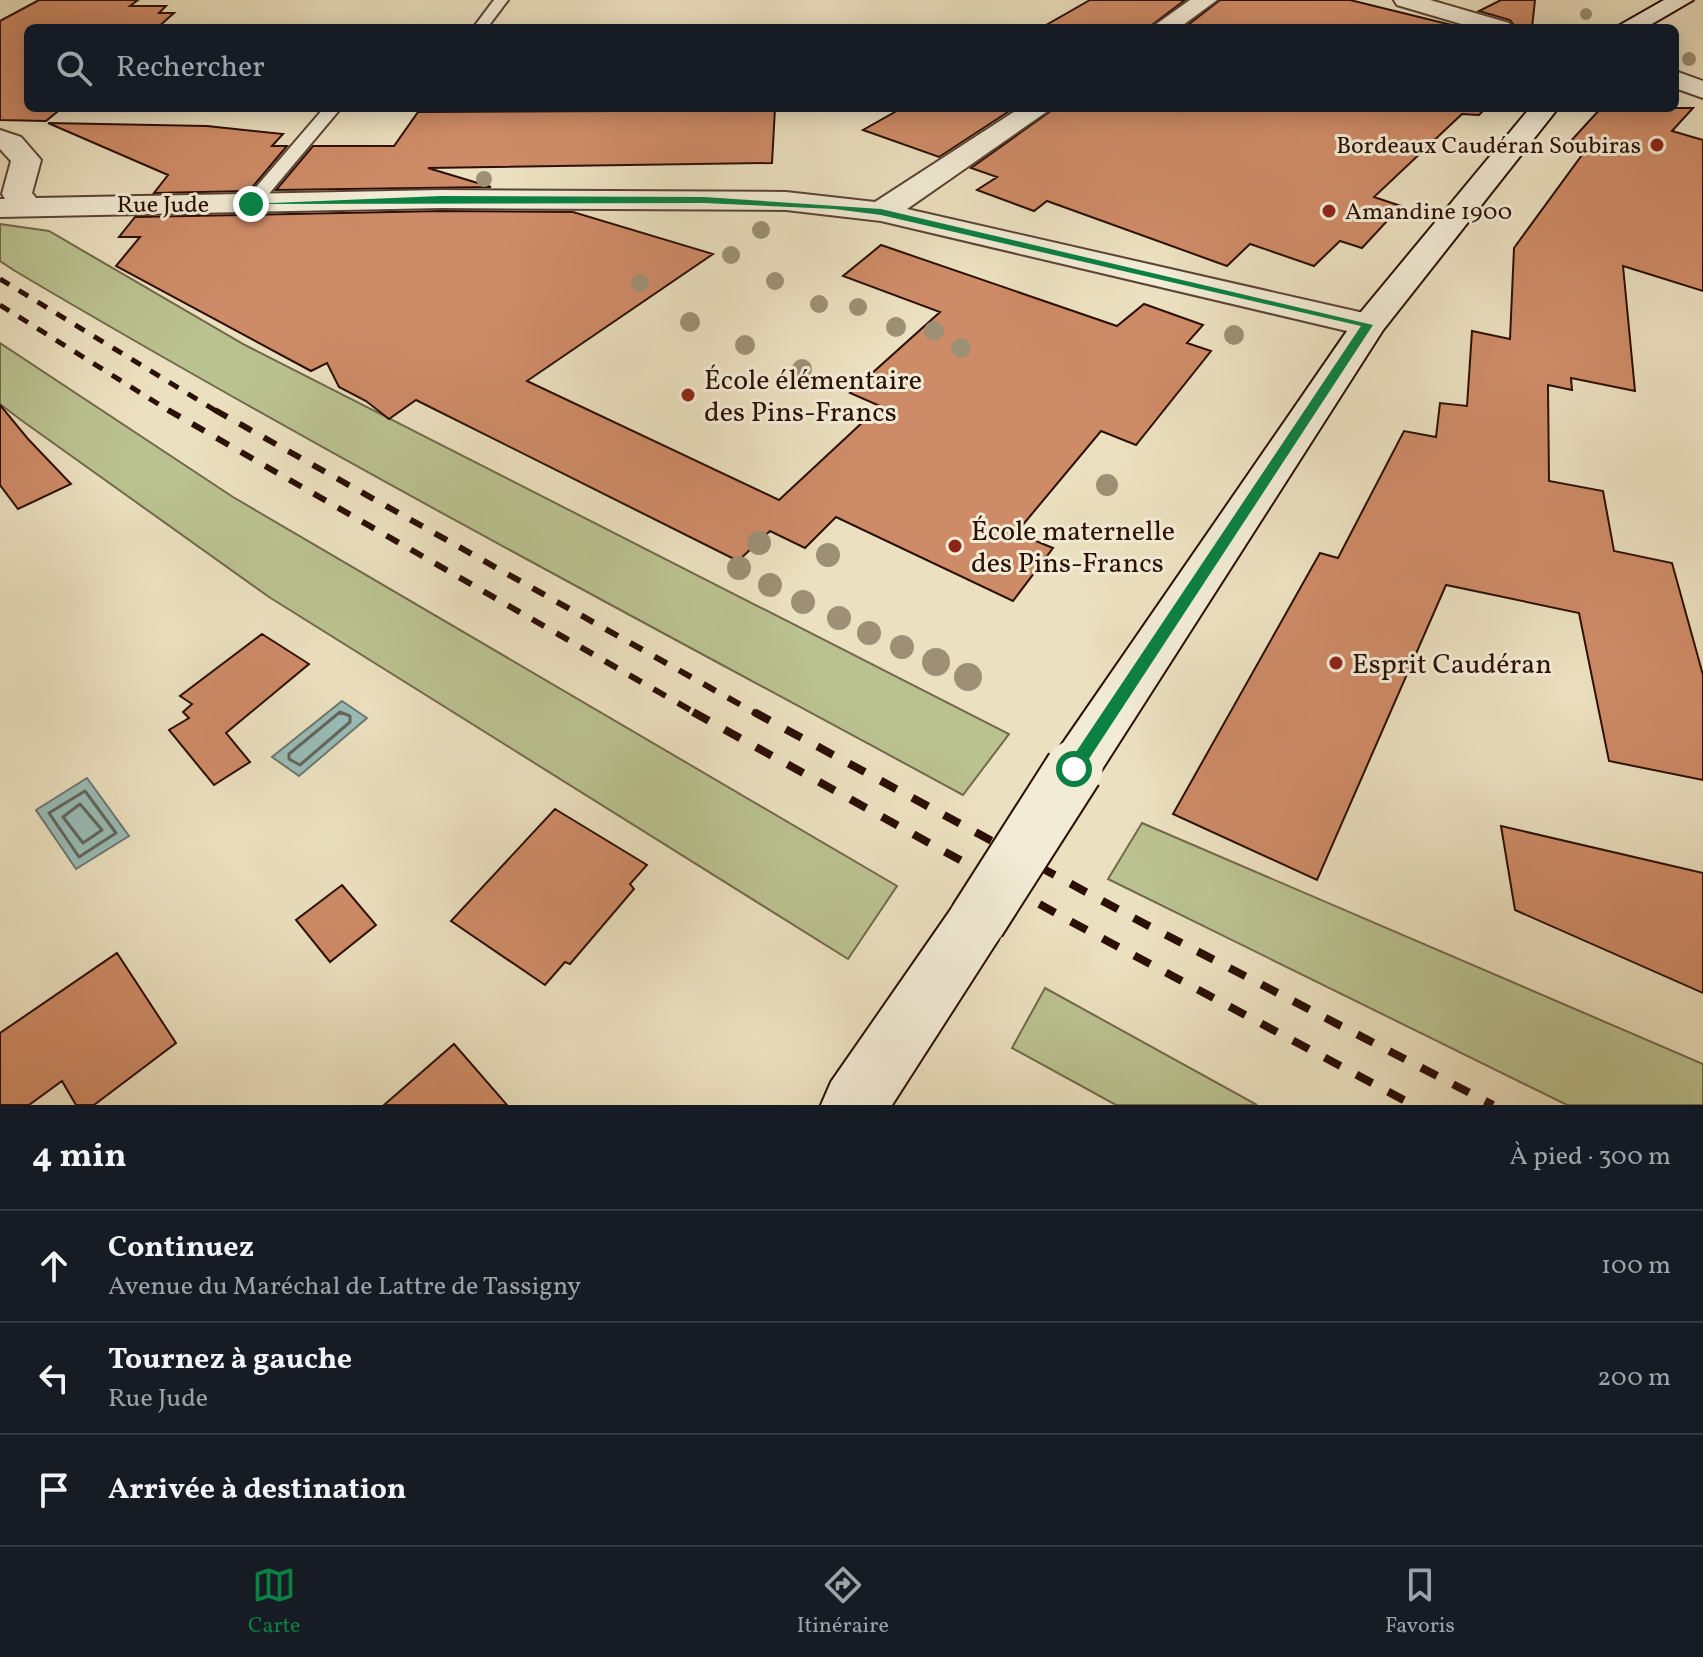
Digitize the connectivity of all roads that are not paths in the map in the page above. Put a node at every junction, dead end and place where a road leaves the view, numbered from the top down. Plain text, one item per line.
1 (501, 0) edge
2 (1206, 0) edge
3 (1405, 0) edge
4 (1682, 0) edge
5 (483, 24) edge
6 (1169, 24) edge
7 (1487, 24) edge
8 (1635, 24) edge
9 (1679, 81) edge
10 (1703, 90) edge
11 (330, 112) edge
12 (1032, 112) edge
13 (1541, 112) edge
14 (0, 138) edge
15 (251, 204) junction
16 (13, 206) edge
17 (881, 212) junction
18 (1368, 325) junction
19 (854, 1105) edge

1 - 5 lane
2 - 6 street
3 - 7 street
4 - 8 street
9 - 10 street
11 - 15 lane
12 - 17 street
13 - 18 street
14 - 16 street
15 - 16 street, Rue Jude
15 - 17 street, Rue Jude
17 - 18 street, Rue Jude
18 - 19 street, bridge

